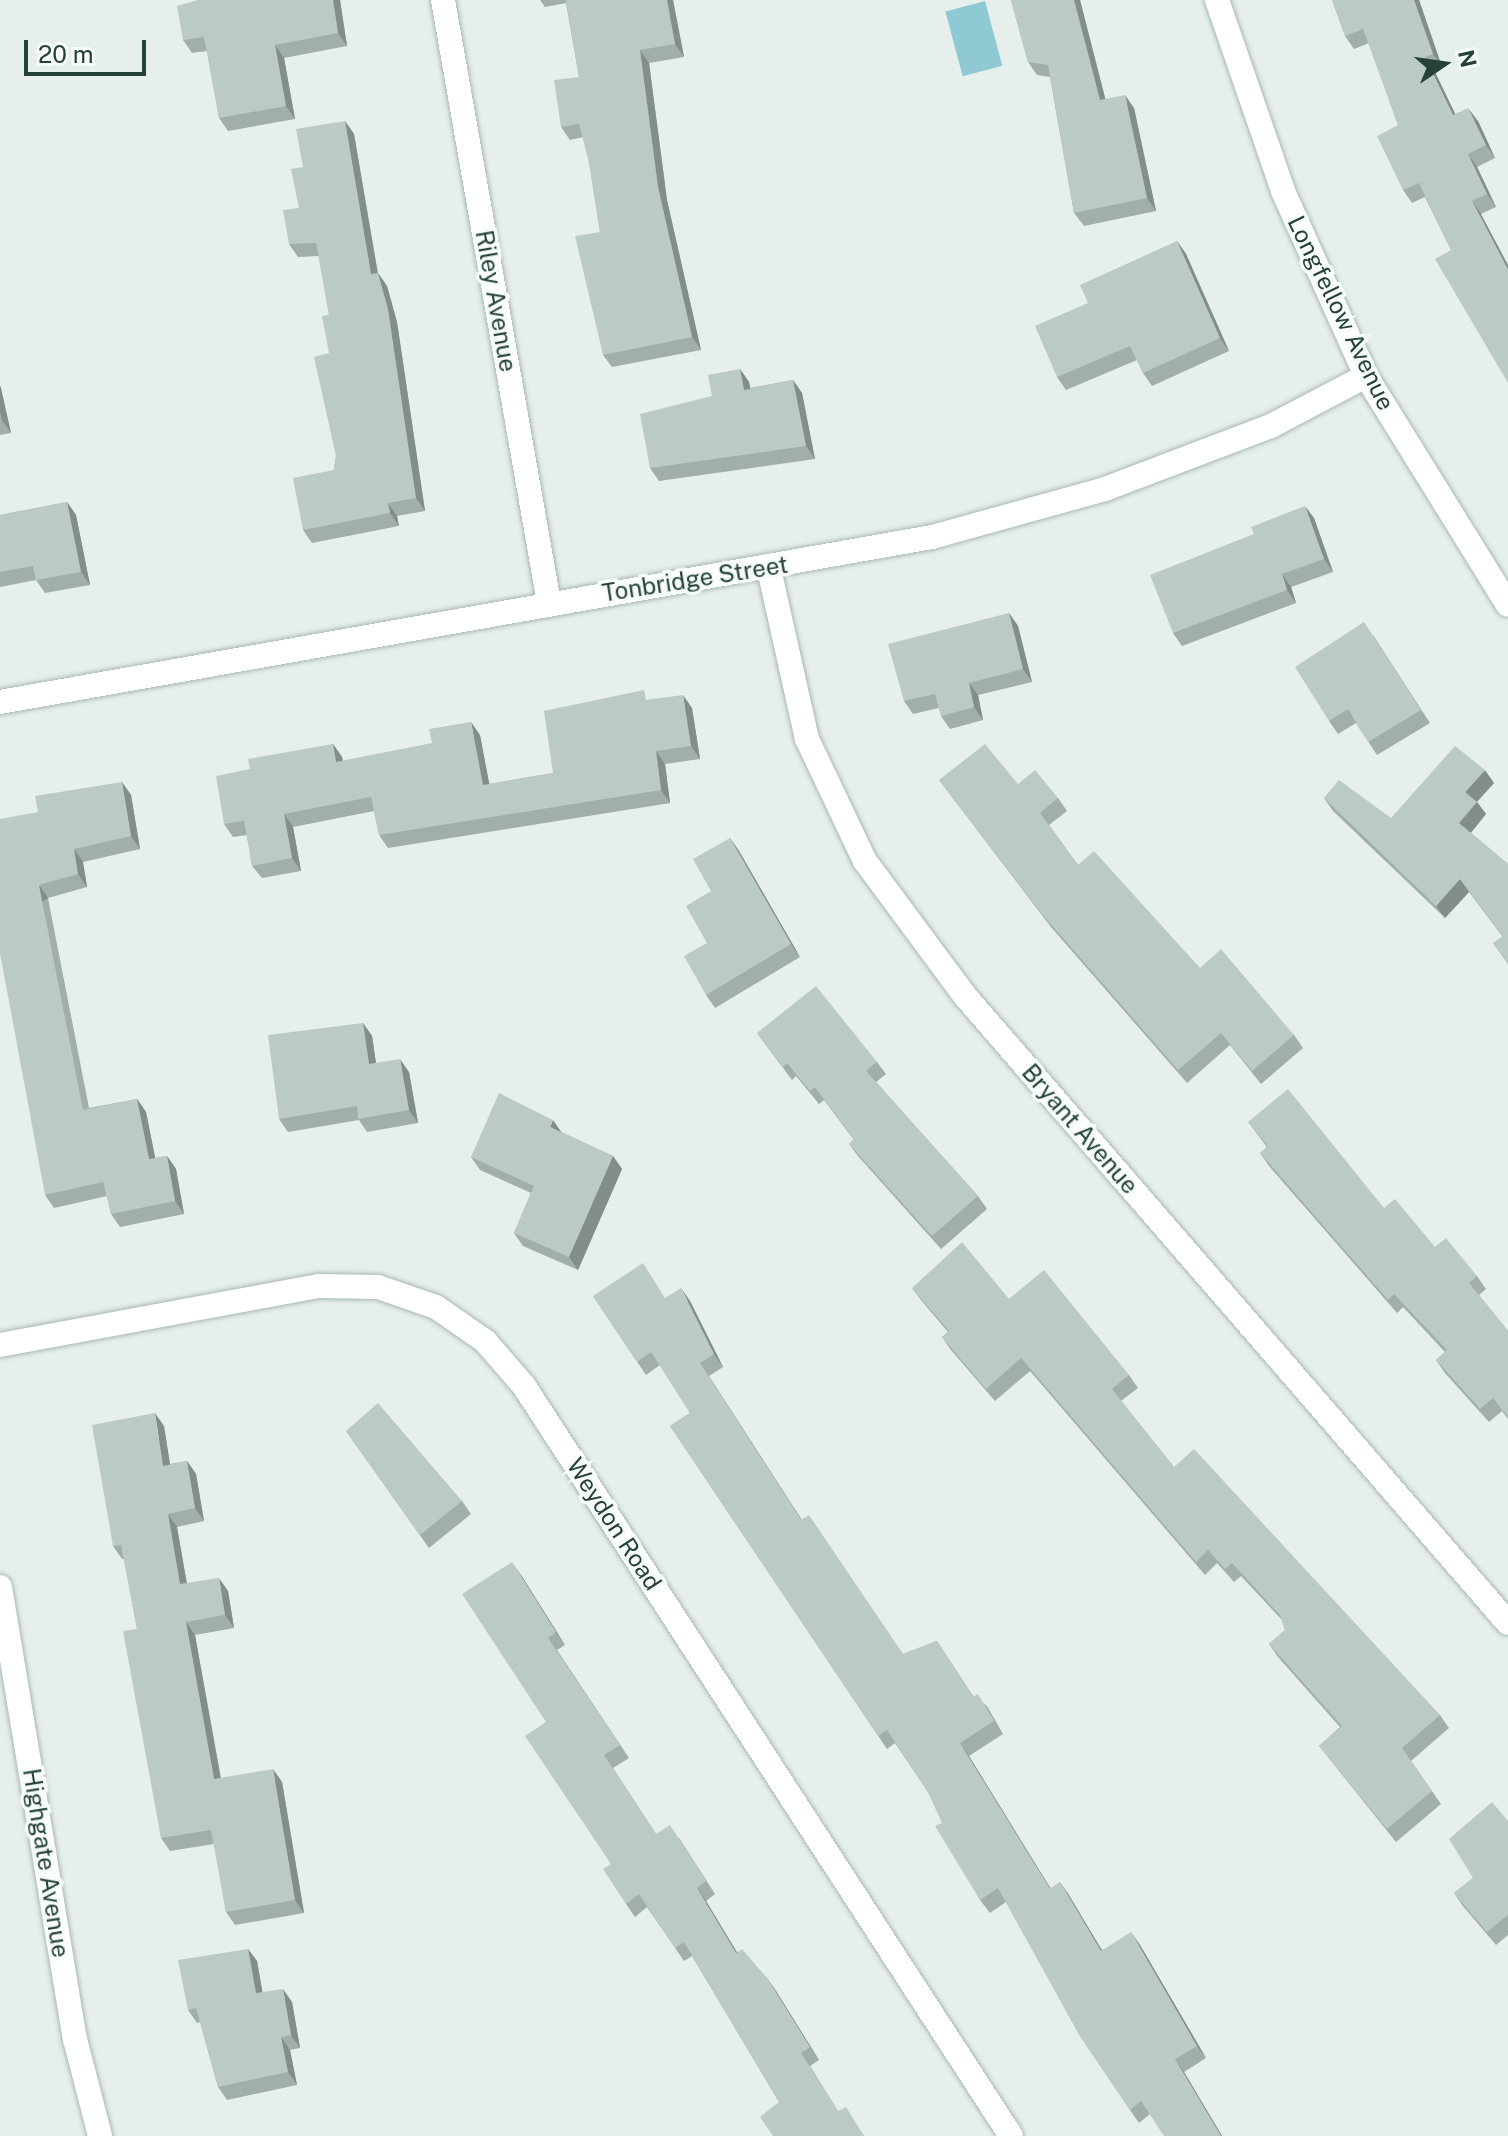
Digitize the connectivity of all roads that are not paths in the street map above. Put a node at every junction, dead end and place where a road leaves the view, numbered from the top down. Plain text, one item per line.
1 (443, 0) edge
2 (1217, 0) edge
3 (1366, 376) junction
4 (769, 569) junction
5 (549, 603) junction
6 (1508, 605) edge
7 (0, 702) edge
8 (0, 1345) edge
9 (0, 1587) edge
10 (1508, 1623) edge
11 (100, 2136) edge
12 (1011, 2136) edge

1 - 5 street, Riley Avenue
2 - 3 street, Longfellow Avenue
3 - 4 street, Tonbridge Street
3 - 6 street, Longfellow Avenue
4 - 5 street, Tonbridge Street
4 - 10 street, Bryant Avenue
5 - 7 street, Tonbridge Street
8 - 12 street, Weydon Road
9 - 11 street, Highgate Avenue

